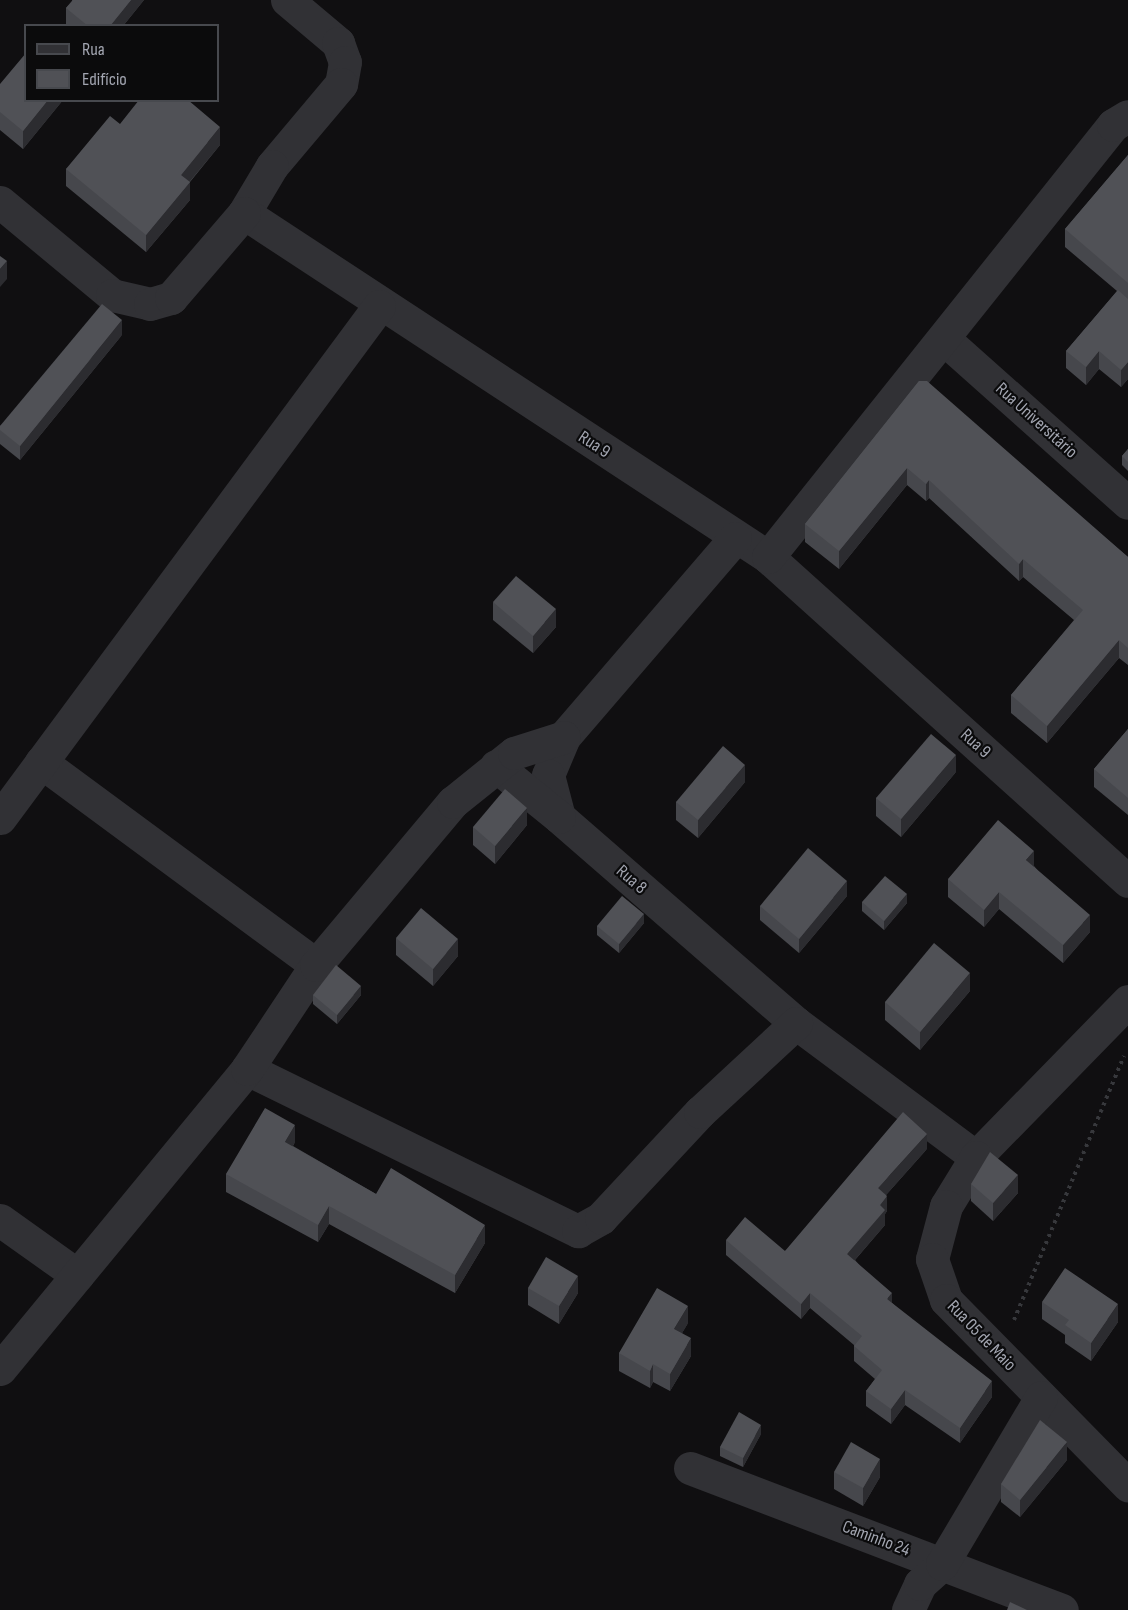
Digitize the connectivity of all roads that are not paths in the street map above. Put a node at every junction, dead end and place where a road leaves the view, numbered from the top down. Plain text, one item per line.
1 (287, 0) edge
2 (1128, 116) edge
3 (0, 202) edge
4 (244, 213) junction
5 (380, 306) junction
6 (944, 339) junction
7 (1128, 502) edge
8 (735, 538) junction
9 (768, 557) junction
10 (564, 737) junction
11 (41, 762) junction
12 (496, 766) junction
13 (558, 817) junction
14 (0, 818) edge
15 (1128, 880) edge
16 (316, 964) junction
17 (1128, 1001) edge
18 (796, 1023) junction
19 (247, 1069) junction
20 (976, 1157) junction
21 (0, 1220) edge
22 (77, 1275) junction
23 (0, 1369) edge
24 (1041, 1397) junction
25 (690, 1468) dead end
26 (1128, 1485) edge
27 (942, 1564) junction
28 (908, 1610) edge
29 (1062, 1610) edge

1 - 4 street
2 - 6 street
3 - 4 street
4 - 5 street, Rua 9
5 - 8 street, Rua 9
5 - 11 street
6 - 7 street, Rua Universitário
6 - 9 street
8 - 9 street, Rua 9
8 - 10 street
9 - 15 street, Rua 9
10 - 12 street
10 - 13 street
11 - 14 street
11 - 16 street
12 - 13 street, Rua 8
12 - 16 street
13 - 18 street, Rua 8
16 - 19 street
17 - 20 street, Rua 05 de Maio
18 - 19 street
18 - 20 street, Rua 8
19 - 22 street
20 - 24 street, Rua 05 de Maio
21 - 22 street
22 - 23 street
24 - 26 street, Rua 05 de Maio
24 - 27 street
25 - 27 street, Caminho 24
27 - 28 street
27 - 29 street, Caminho 24

